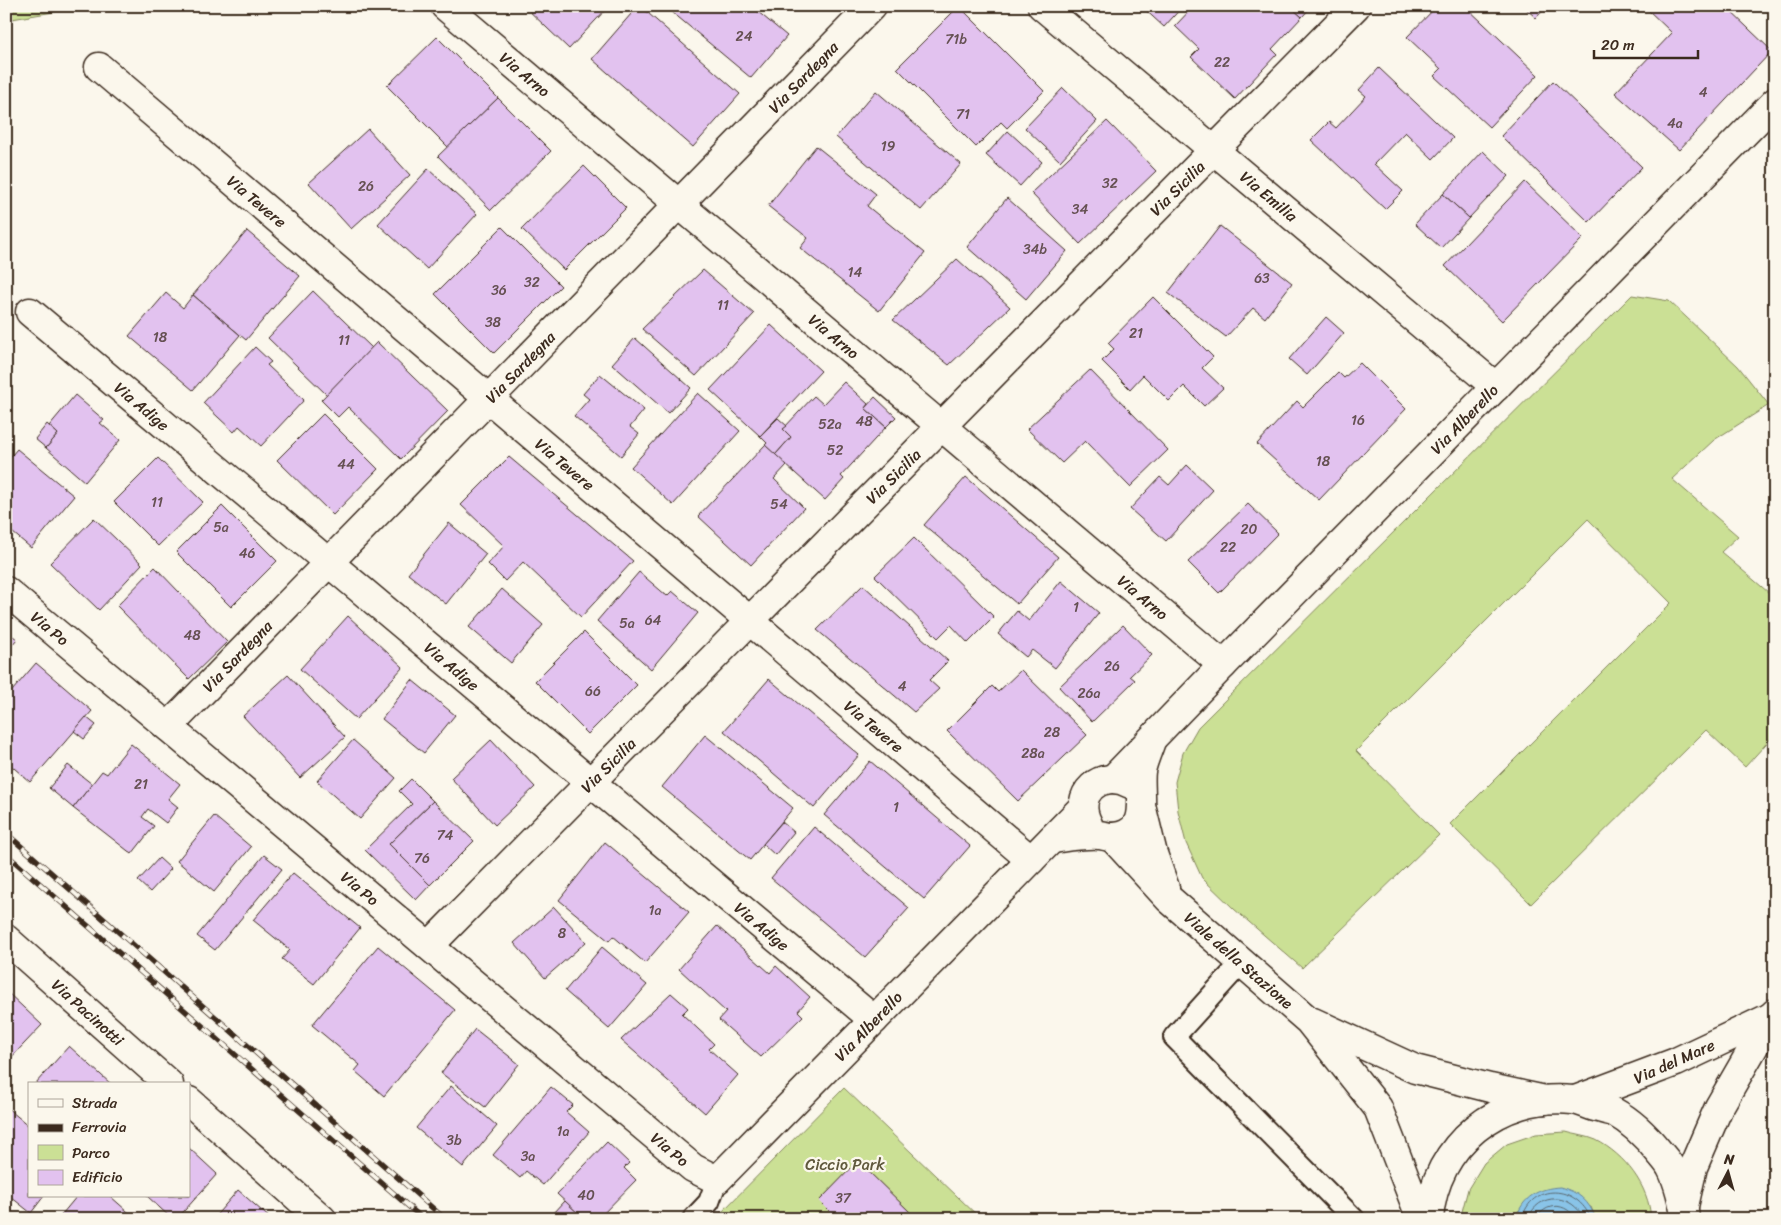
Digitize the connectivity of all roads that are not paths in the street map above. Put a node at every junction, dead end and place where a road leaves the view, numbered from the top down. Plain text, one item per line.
1 (445, 6) edge
2 (872, 6) edge
3 (1042, 6) edge
4 (1356, 6) edge
5 (100, 67) dead end
6 (1775, 102) edge
7 (1214, 150) junction
8 (679, 205) junction
9 (30, 312) dead end
10 (1496, 387) junction
11 (488, 399) junction
12 (942, 427) junction
13 (328, 563) junction
14 (6, 591) edge
15 (750, 621) junction
16 (1223, 665) junction
17 (168, 727) junction
18 (1153, 736) junction
19 (1113, 779) junction
20 (591, 782) junction
21 (1141, 803) junction
22 (1083, 807) junction
23 (1106, 836) junction
24 (1052, 838) junction
25 (1031, 860) junction
26 (1169, 899) junction
27 (6, 939) edge
28 (429, 946) junction
29 (1242, 962) junction
30 (1773, 1015) edge
31 (874, 1020) junction
32 (1309, 1020) junction
33 (167, 1082) edge
34 (1545, 1100) junction
35 (1575, 1100) junction
36 (190, 1102) edge
37 (717, 1180) junction
38 (1684, 1212) edge
39 (322, 1219) edge
40 (693, 1219) edge
41 (1354, 1219) edge
42 (1422, 1219) edge
43 (1428, 1219) edge

1 - 8 street, Via Arno
2 - 8 street, Via Sardegna
3 - 7 street, Via Emilia
4 - 7 street, Via Sicilia
5 - 11 street, Via Tevere
6 - 10 street, Via Alberello
7 - 10 street, Via Emilia
7 - 12 street, Via Sicilia
8 - 11 street, Via Sardegna
8 - 12 street, Via Arno
9 - 13 street, Via Adige
10 - 16 street, Via Alberello
11 - 13 street, Via Sardegna
11 - 15 street, Via Tevere
12 - 15 street, Via Sicilia
12 - 16 street, Via Arno
13 - 17 street, Via Sardegna
13 - 20 street, Via Adige
14 - 17 street, Via Po
15 - 20 street, Via Sicilia
15 - 25 street, Via Tevere
16 - 18 street, Via Alberello
17 - 28 street, Via Po
18 - 19 street, Via Alberello
18 - 21 street, Via Alberello
19 - 21 street
19 - 22 street, Via Alberello
20 - 28 street, Via Sicilia
20 - 31 street, Via Adige
21 - 23 street, Via Alberello
21 - 26 street, Viale della Stazione
22 - 23 street
22 - 24 street, Via Alberello
23 - 24 street, Via Alberello
23 - 26 street, Viale della Stazione
24 - 25 street, Via Alberello
25 - 31 street, Via Alberello
26 - 29 street, Viale della Stazione
27 - 33 street, Via Pacinotti
28 - 37 street, Via Po
29 - 32 street, Viale della Stazione
29 - 41 lane
30 - 35 street, Via del Mare
30 - 38 street, Via del Mare
31 - 37 street, Via Alberello
32 - 34 street, Viale della Stazione
32 - 42 street, Viale della Stazione
34 - 35 street
34 - 43 street
35 - 38 street
36 - 39 street
37 - 40 lane, Via Alberello

